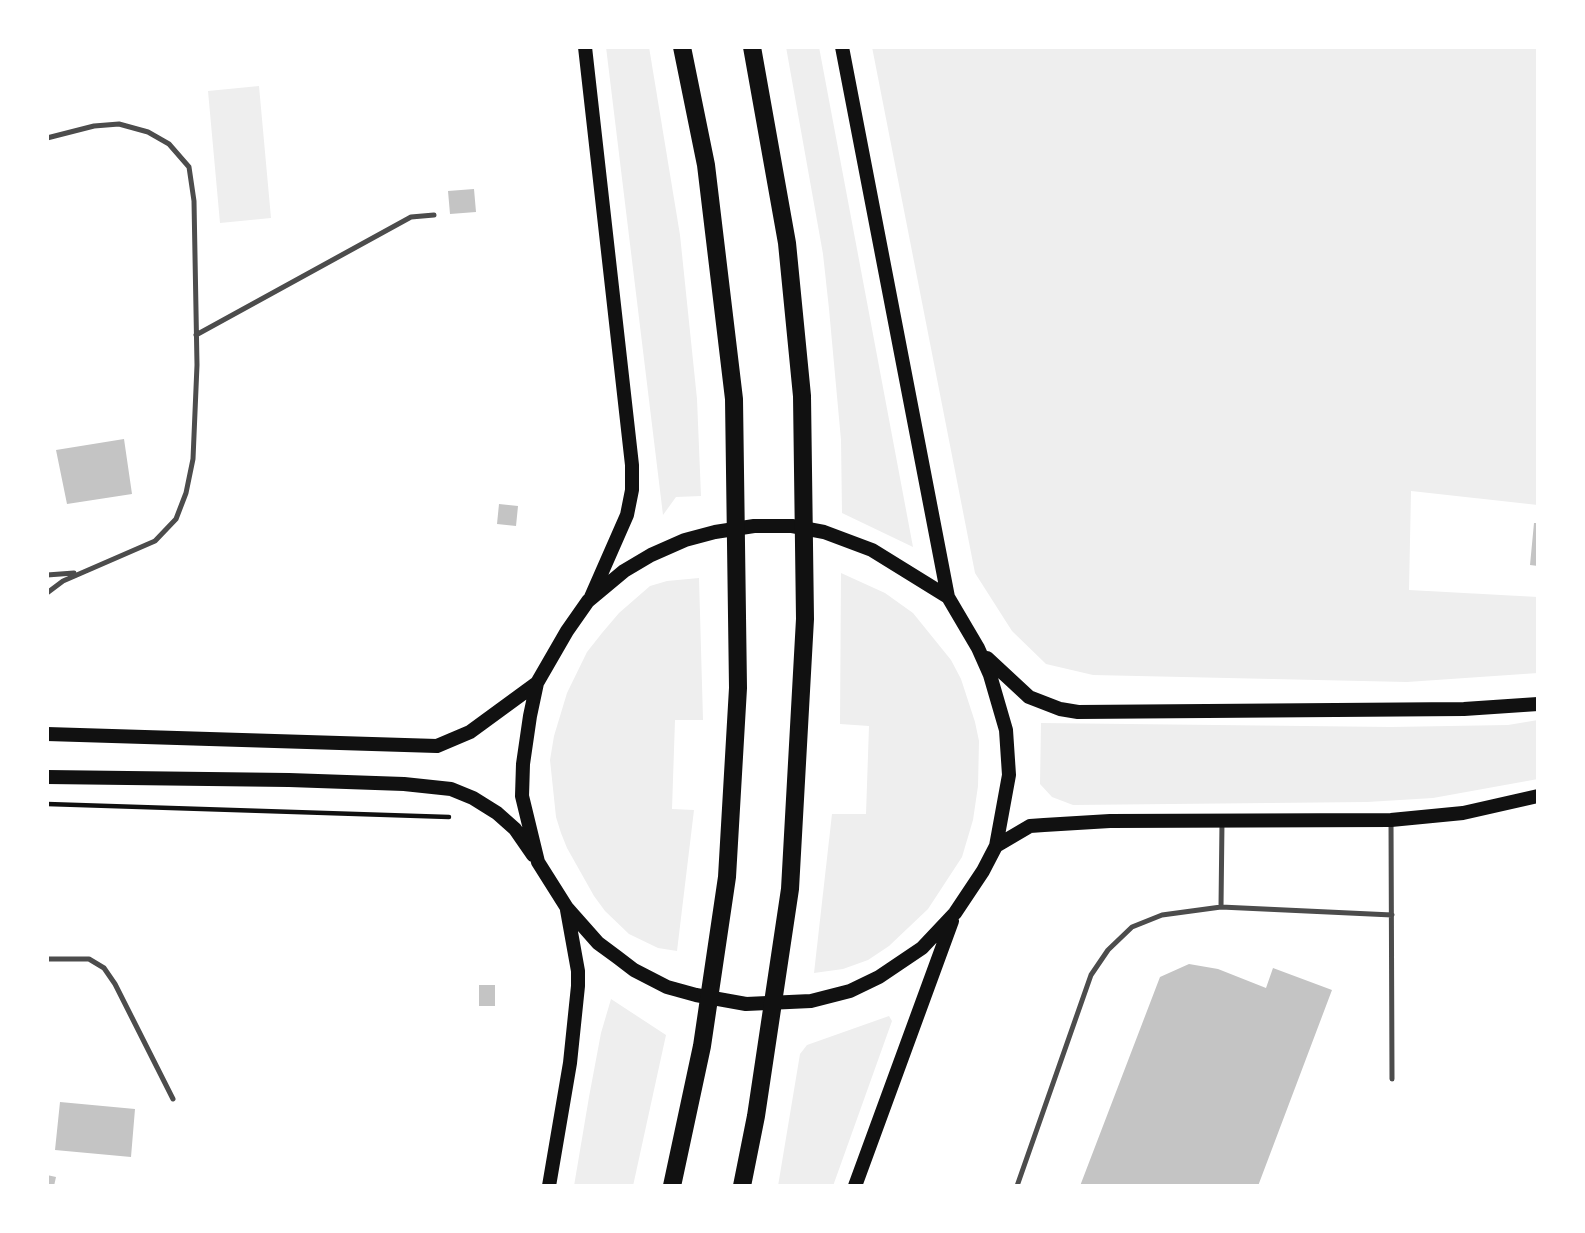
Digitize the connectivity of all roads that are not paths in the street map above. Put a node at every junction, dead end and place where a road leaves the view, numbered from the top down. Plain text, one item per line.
1 (586, 47) edge
2 (682, 47) edge
3 (752, 47) edge
4 (842, 47) edge
5 (47, 138) edge
6 (434, 215) dead end
7 (196, 335) junction
8 (81, 573) junction
9 (47, 575) edge
10 (47, 593) edge
11 (948, 597) junction
12 (589, 601) junction
13 (978, 648) junction
14 (537, 683) junction
15 (1538, 705) edge
16 (47, 734) edge
17 (47, 777) edge
18 (1538, 796) edge
19 (1391, 820) junction
20 (1222, 822) junction
21 (996, 846) junction
22 (538, 862) junction
23 (1221, 907) junction
24 (567, 908) junction
25 (955, 914) junction
26 (1392, 915) junction
27 (47, 959) edge
28 (1392, 1079) dead end
29 (173, 1099) dead end
30 (549, 1186) edge
31 (672, 1186) edge
32 (742, 1186) edge
33 (855, 1186) edge
34 (1017, 1186) edge

1 - 12 main road
2 - 31 main road
3 - 32 main road
4 - 11 main road
5 - 7 lane
6 - 7 lane
7 - 8 lane
8 - 9 lane
8 - 10 lane
11 - 12 main road
11 - 13 main road
12 - 14 main road
13 - 15 main road
13 - 21 main road
14 - 16 main road
14 - 22 main road
17 - 22 main road
18 - 19 main road
19 - 20 main road
19 - 26 lane
20 - 21 main road
20 - 23 lane
21 - 25 main road
22 - 24 main road
23 - 26 lane
23 - 34 lane
24 - 25 main road
24 - 30 main road
25 - 33 main road
26 - 28 lane
27 - 29 lane

